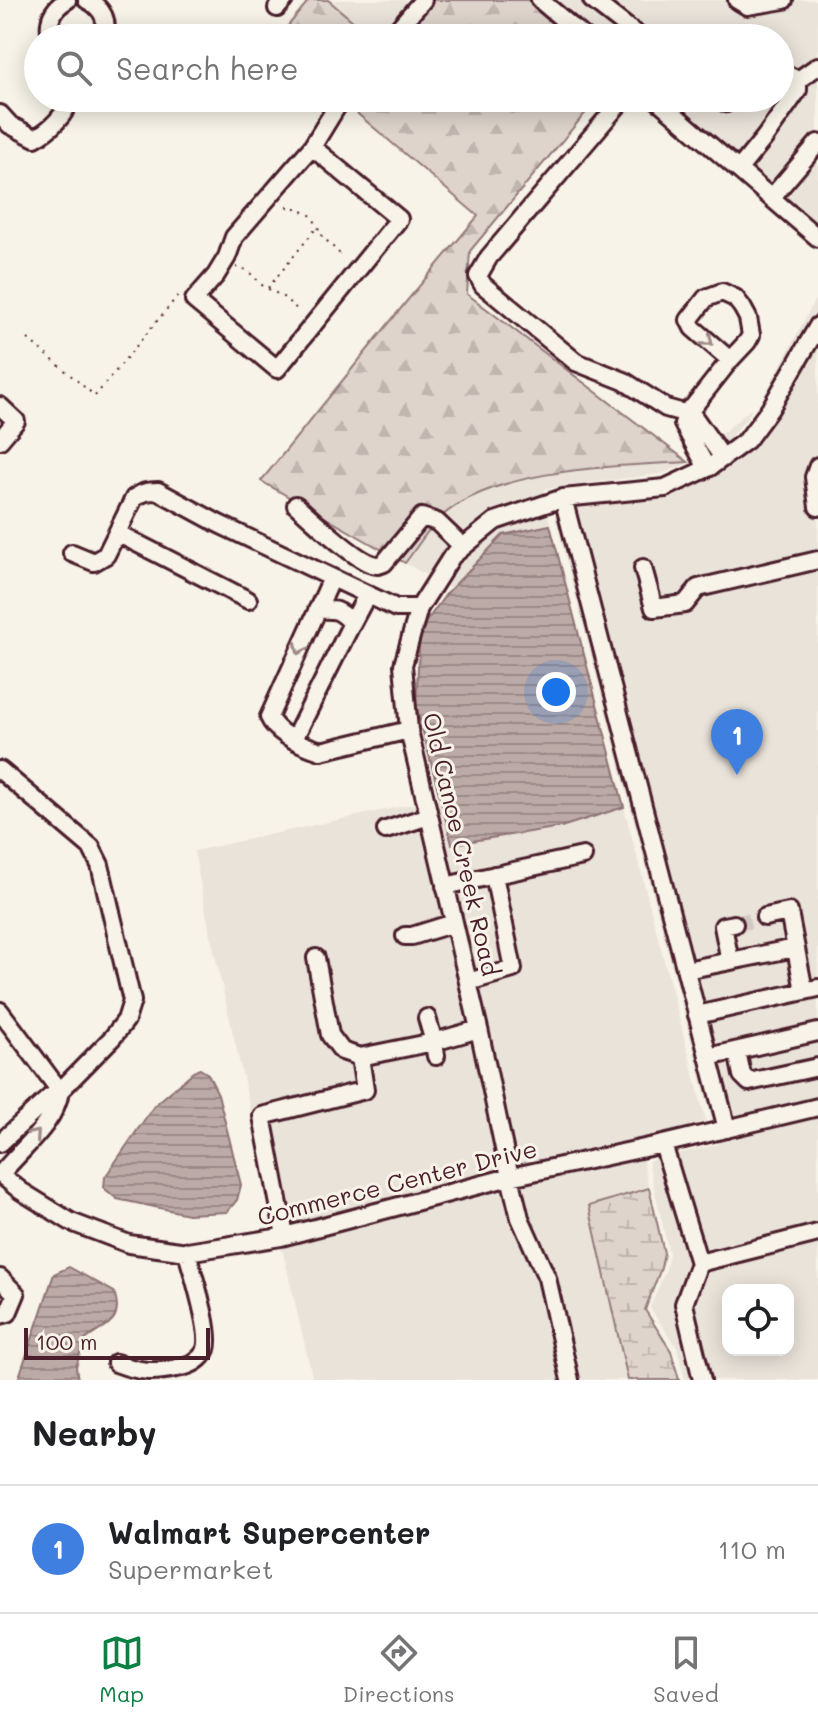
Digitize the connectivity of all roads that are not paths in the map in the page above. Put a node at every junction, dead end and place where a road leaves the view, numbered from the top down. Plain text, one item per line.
1 (67, 0) edge
2 (87, 0) edge
3 (423, 0) edge
4 (540, 0) edge
5 (592, 0) edge
6 (737, 0) edge
7 (784, 0) edge
8 (50, 24) edge
9 (106, 24) edge
10 (402, 24) edge
11 (568, 24) edge
12 (623, 24) edge
13 (818, 66) edge
14 (794, 78) edge
15 (798, 80) junction
16 (794, 96) edge
17 (63, 112) edge
18 (333, 112) edge
19 (612, 112) edge
20 (672, 112) edge
21 (783, 112) edge
22 (0, 114) edge
23 (818, 143) edge
24 (312, 147) junction
25 (739, 169) junction
26 (772, 197) junction
27 (818, 238) edge
28 (818, 326) edge
29 (730, 360) dead end
30 (0, 406) edge
31 (685, 415) junction
32 (0, 440) edge
33 (723, 458) junction
34 (818, 466) edge
35 (707, 468) junction
36 (563, 498) junction
37 (296, 505) dead end
38 (818, 507) edge
39 (117, 533) junction
40 (463, 547) junction
41 (72, 553) dead end
42 (818, 560) edge
43 (643, 568) dead end
44 (332, 578) junction
45 (367, 595) junction
46 (248, 600) dead end
47 (419, 608) junction
48 (317, 610) junction
49 (352, 623) junction
50 (409, 730) junction
51 (294, 739) junction
52 (0, 770) edge
53 (429, 816) junction
54 (386, 830) dead end
55 (583, 856) dead end
56 (494, 875) junction
57 (445, 886) junction
58 (765, 917) tunnel mouth
59 (454, 923) junction
60 (729, 925) dead end
61 (405, 936) dead end
62 (795, 948) junction
63 (316, 958) dead end
64 (730, 961) junction
65 (686, 970) junction
66 (468, 982) junction
67 (811, 989) edge
68 (0, 1011) edge
69 (697, 1015) junction
70 (427, 1018) dead end
71 (479, 1029) junction
72 (818, 1032) edge
73 (435, 1049) junction
74 (737, 1051) junction
75 (360, 1057) junction
76 (708, 1057) junction
77 (818, 1067) edge
78 (60, 1091) junction
79 (818, 1107) edge
80 (727, 1129) junction
81 (0, 1143) edge
82 (663, 1144) junction
83 (0, 1174) edge
84 (510, 1177) junction
85 (818, 1233) edge
86 (285, 1236) junction
87 (187, 1252) junction
88 (699, 1263) junction
89 (0, 1278) edge
90 (0, 1315) edge
91 (116, 1363) dead end
92 (570, 1380) edge
93 (702, 1380) edge

1 - 8 street
2 - 9 street
3 - 10 street
4 - 11 street
5 - 12 street
6 - 7 street
13 - 15 street
14 - 15 street
15 - 16 street
17 - 22 street
18 - 24 street
19 - 31 street
20 - 25 street
21 - 25 street
23 - 26 street
24 - 24 street
25 - 26 street
26 - 27 street
28 - 33 street, Old Canoe Creek Road
29 - 31 street
30 - 32 street
31 - 33 street
31 - 35 street
33 - 35 street, Old Canoe Creek Road
34 - 38 street
35 - 36 street, Old Canoe Creek Road
36 - 40 street, Old Canoe Creek Road
36 - 65 street
37 - 40 street
39 - 41 street
39 - 44 street
39 - 46 street
40 - 47 street, Old Canoe Creek Road
42 - 43 street
44 - 45 street
44 - 48 street
45 - 47 street
45 - 49 street
47 - 50 street, Old Canoe Creek Road
48 - 49 street
48 -> 51 street
49 - 51 street
50 - 51 street
50 - 53 street, Old Canoe Creek Road
52 - 78 street
53 - 54 street
53 - 57 street, Old Canoe Creek Road
55 - 56 street
56 - 57 street
56 - 66 street
57 - 59 street, Old Canoe Creek Road
58 - 62 street
59 - 61 street
59 - 66 street, Old Canoe Creek Road
60 - 64 street
62 - 64 street
62 - 67 street
63 - 75 street
64 - 65 street
65 - 69 street
66 - 71 street, Old Canoe Creek Road
67 - 69 street
68 - 78 street
69 - 76 street
70 - 73 street
71 - 73 street
71 - 84 street, Old Canoe Creek Road
72 - 74 street
73 - 75 street
74 - 76 street
74 - 77 street
75 - 86 street
76 - 80 street
78 - 81 street
83 -> 78 street
79 - 80 street, Commerce Center Drive
80 - 82 street, Commerce Center Drive
82 - 84 street, Commerce Center Drive
82 - 88 street
83 - 87 street, Commerce Center Drive
84 - 86 street, Commerce Center Drive
84 - 92 street, Old Canoe Creek Road
85 - 88 street
86 - 87 street, Commerce Center Drive
87 - 91 street
88 - 93 street
89 - 90 street

